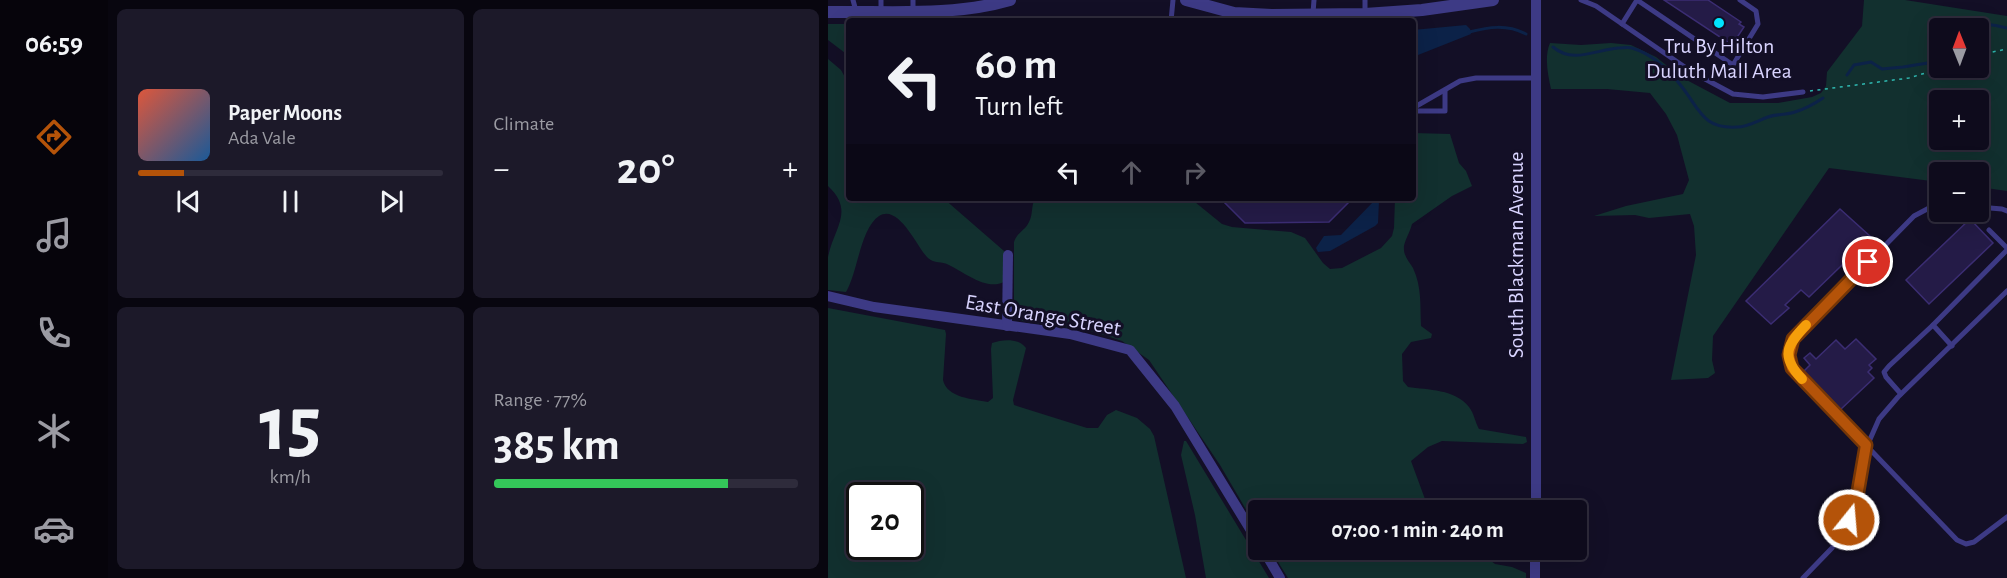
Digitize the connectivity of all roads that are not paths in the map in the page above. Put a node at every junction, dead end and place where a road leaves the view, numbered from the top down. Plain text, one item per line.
1 (1010, 0) edge
2 (1173, 0) edge
3 (1186, 0) edge
4 (1314, 0) edge
5 (1365, 0) edge
6 (1493, 0) edge
7 (1536, 0) edge
8 (1581, 0) edge
9 (1637, 0) edge
10 (1740, 0) edge
11 (1216, 4) edge
12 (881, 5) edge
13 (913, 5) edge
14 (1418, 5) edge
15 (855, 6) edge
16 (828, 12) edge
17 (1365, 14) junction
18 (1313, 15) junction
19 (1171, 18) edge
20 (1622, 24) junction
21 (1536, 78) junction
22 (1445, 90) junction
23 (1803, 92) road end
24 (1416, 108) edge
25 (1416, 110) edge
26 (1929, 208) edge
27 (1989, 209) edge
28 (2007, 211) edge
29 (1989, 230) dead end
30 (2007, 249) edge
31 (1008, 255) dead end
32 (2007, 291) edge
33 (828, 296) edge
34 (1933, 325) junction
35 (1007, 326) junction
36 (1952, 346) junction
37 (1901, 394) junction
38 (1866, 445) junction
39 (1536, 500) edge
40 (2007, 517) edge
41 (1248, 526) edge
42 (1269, 560) edge
43 (1535, 560) edge
44 (1280, 578) edge
45 (1534, 578) edge
46 (1803, 578) edge

1 - 13 street
2 - 19 lane
3 - 11 street
4 - 18 lane
5 - 17 lane
6 - 14 street
7 - 21 street, South Blackman Avenue
8 - 20 lane
9 - 10 lane
9 - 20 lane
11 - 18 street
12 - 13 street
12 - 15 street
14 - 17 street
15 - 16 street
17 - 18 street
20 - 23 lane
21 - 22 lane
21 - 39 street, South Blackman Avenue
22 - 24 lane
22 - 25 lane
26 - 38 lane
27 - 28 lane
29 - 30 lane
30 - 34 lane
31 - 35 street
32 - 36 lane
33 - 35 street, East Orange Street
34 - 36 lane
34 - 37 lane
35 - 41 street, East Orange Street
36 - 37 lane
37 - 38 lane
38 - 40 lane
38 - 46 lane
42 - 44 street
43 - 45 street

